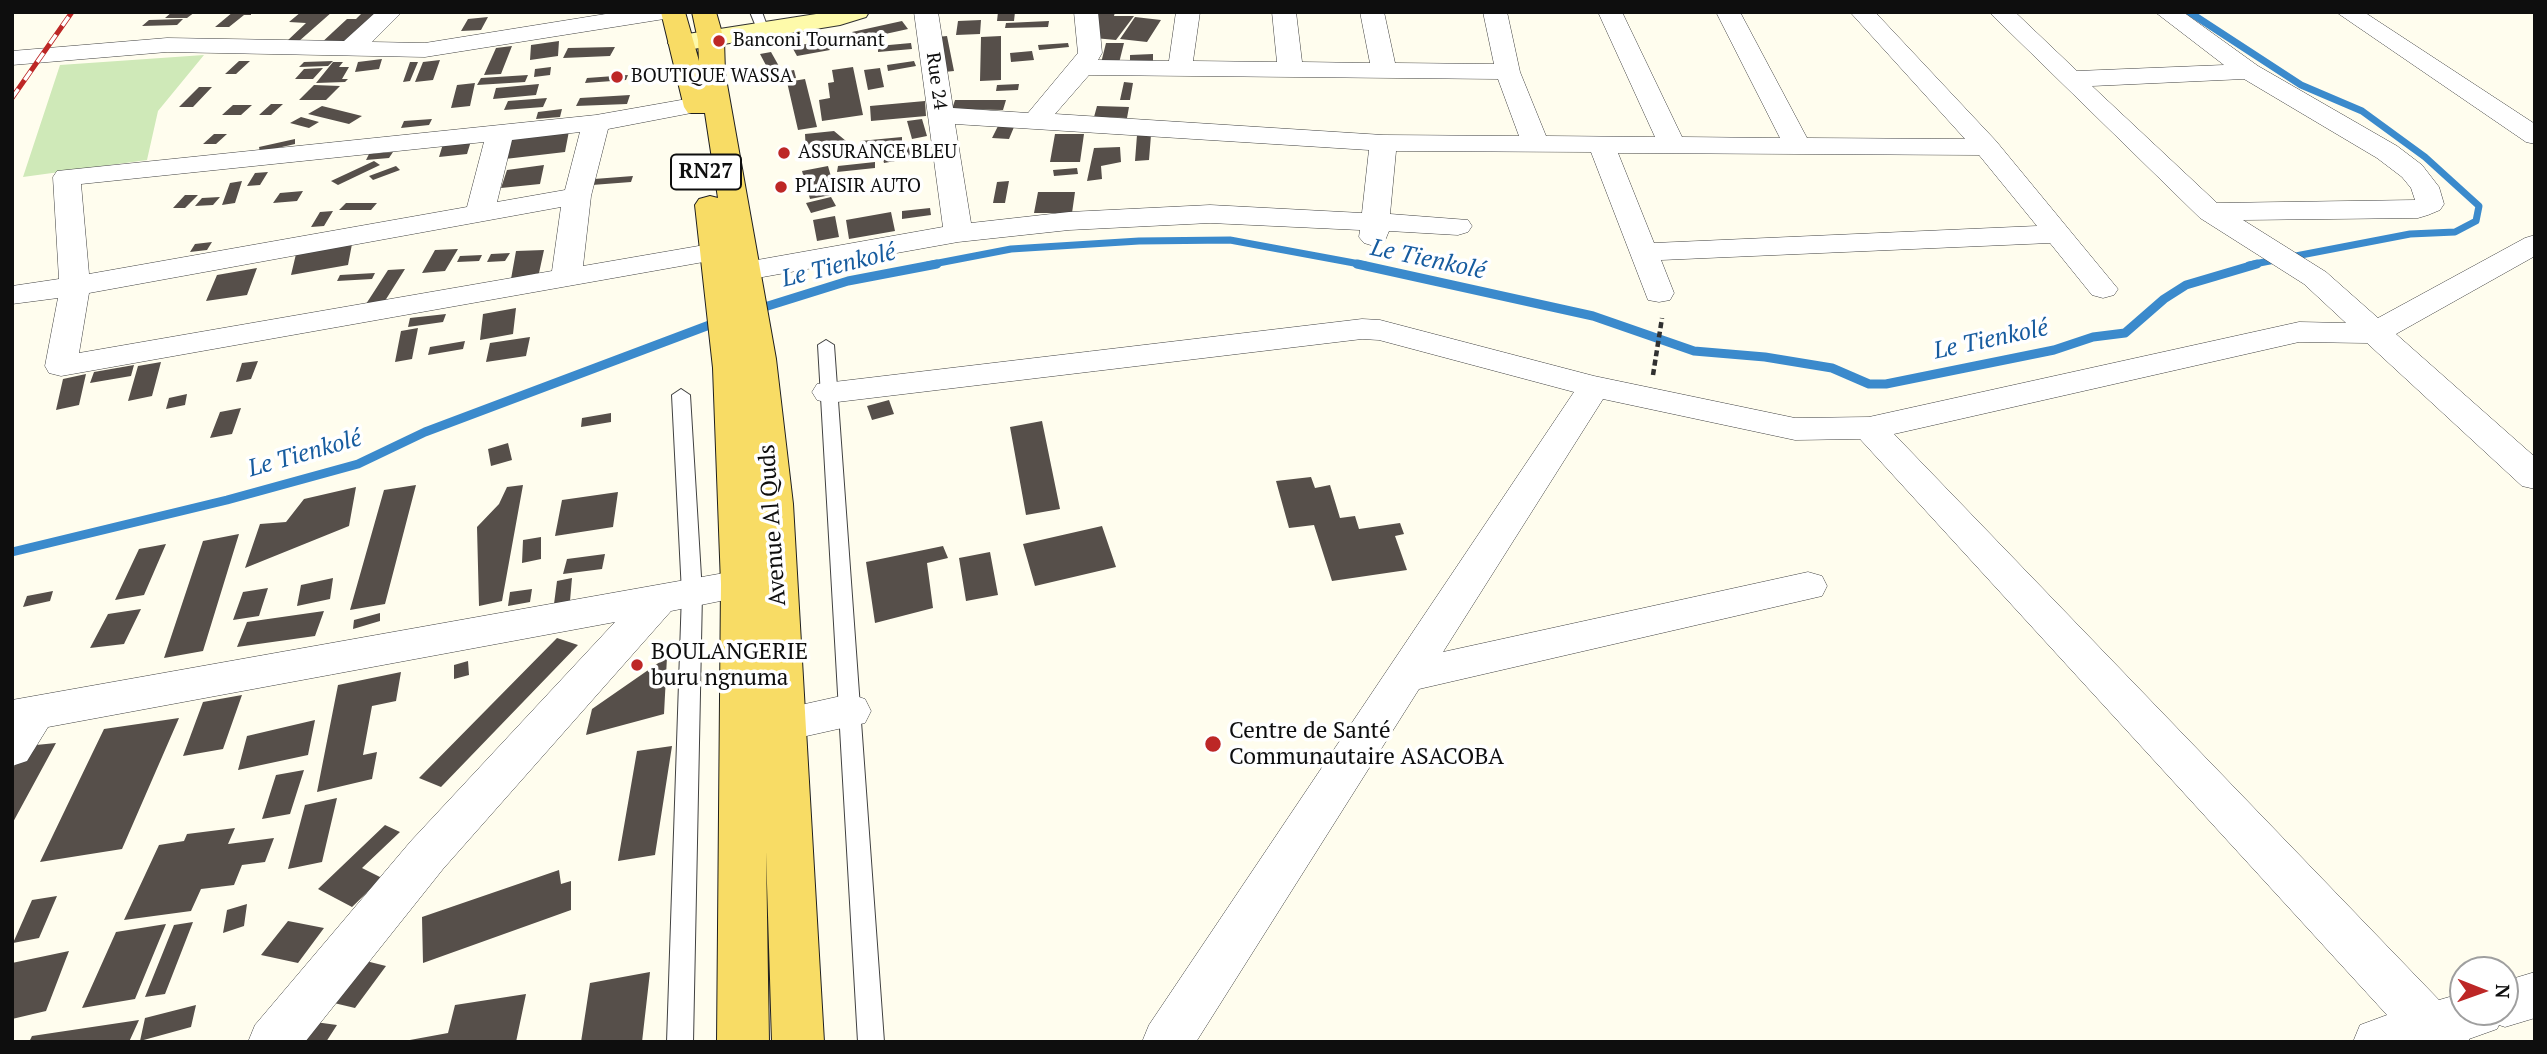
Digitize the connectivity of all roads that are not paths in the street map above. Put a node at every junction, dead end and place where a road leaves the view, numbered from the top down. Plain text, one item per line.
1 (390, 12) edge
2 (664, 12) edge
3 (673, 12) edge
4 (926, 12) edge
5 (1086, 12) edge
6 (1188, 12) edge
7 (1284, 12) edge
8 (1372, 12) edge
9 (1495, 12) edge
10 (1611, 12) edge
11 (1728, 12) edge
12 (1862, 12) edge
13 (2001, 12) edge
14 (2168, 12) edge
15 (2348, 12) edge
16 (846, 14) edge
17 (759, 21) edge
18 (708, 26) edge
19 (681, 43) junction
20 (351, 48) junction
21 (12, 58) edge
22 (1082, 66) junction
23 (1180, 68) junction
24 (1290, 70) junction
25 (1384, 71) junction
26 (2249, 71) junction
27 (1508, 72) junction
28 (2070, 79) junction
29 (698, 105) junction
30 (941, 115) junction
31 (1035, 121) junction
32 (596, 123) junction
33 (500, 133) junction
34 (2535, 136) edge
35 (1383, 143) junction
36 (1536, 145) junction
37 (1602, 146) junction
38 (1673, 146) junction
39 (1798, 147) junction
40 (1987, 147) junction
41 (577, 196) junction
42 (2210, 212) junction
43 (480, 213) junction
44 (1458, 226) dead end
45 (1375, 229) junction
46 (958, 233) junction
47 (2057, 234) junction
48 (2535, 244) edge
49 (2275, 251) joint
50 (716, 252) junction
51 (1644, 252) junction
52 (566, 278) junction
53 (75, 286) junction
54 (739, 288) junction
55 (2103, 289) dead end
56 (12, 295) edge
57 (1661, 301) road end
58 (2374, 333) junction
59 (826, 345) dead end
60 (745, 363) junction
61 (1594, 387) junction
62 (829, 392) junction
63 (681, 395) dead end
64 (1869, 428) junction
65 (2535, 477) edge
66 (741, 584) junction
67 (1808, 586) dead end
68 (675, 597) junction
69 (1405, 676) junction
70 (850, 711) junction
71 (24, 715) edge
72 (784, 724) junction
73 (12, 749) edge
74 (2439, 1034) edge
75 (273, 1042) edge
76 (680, 1042) edge
77 (743, 1042) edge
78 (798, 1042) edge
79 (871, 1042) edge
80 (1167, 1042) edge
81 (2378, 1042) edge

1 - 20 street
2 - 20 street
3 - 19 main road, Avenue Al Quds / RN27
4 - 30 street, Rue 24
5 - 22 street
6 - 23 street
7 - 24 street
8 - 25 street
9 - 27 street
10 - 38 street
11 - 39 street
12 - 40 street
13 - 28 street
14 - 26 street
15 - 34 street
16 - 17 main road
17 - 18 main road
18 - 19 main road
18 - 54 main road, Avenue Al Quds / RN27
19 - 29 main road, Avenue Al Quds / RN27
20 - 21 street
22 - 23 street
22 - 31 street
23 - 24 street
24 - 25 street
25 - 27 street
26 - 28 street
26 - 42 street
27 - 36 street
28 - 42 street
29 - 32 street
29 - 50 main road, Avenue Al Quds / RN27
30 - 31 street
30 - 46 street, Rue 24
31 - 35 street
32 - 33 street
32 - 41 street
33 - 43 street
33 - 53 street
35 - 36 street
35 - 45 street
36 - 37 street
37 - 38 street
37 - 51 street
38 - 39 street
39 - 40 street
40 - 47 street
41 - 43 street
41 - 52 street
42 - 49 street
43 - 53 street
44 - 45 street
45 - 46 street
46 - 54 street
47 - 51 street
47 - 55 street
48 - 58 street
49 - 58 street
50 - 52 street
50 - 54 main road, Avenue Al Quds / RN27
51 - 57 street
52 - 53 street
53 - 56 street
54 - 60 main road, Avenue Al Quds / RN27
58 - 64 street
58 - 65 street
59 - 62 lane
60 - 66 main road, Avenue Al Quds / RN27
60 - 72 main road, Avenue Al Quds / RN27
61 - 62 street
61 - 64 street
61 - 69 street
62 - 70 lane
63 - 68 lane
64 - 74 street
66 - 68 street
66 - 77 main road, Avenue Al Quds / RN27
67 - 69 street
68 - 71 street
68 - 75 street
68 - 76 lane
69 - 80 street
70 - 72 street
70 - 79 lane
71 - 73 street
72 - 78 main road, Avenue Al Quds / RN27
74 - 81 street

